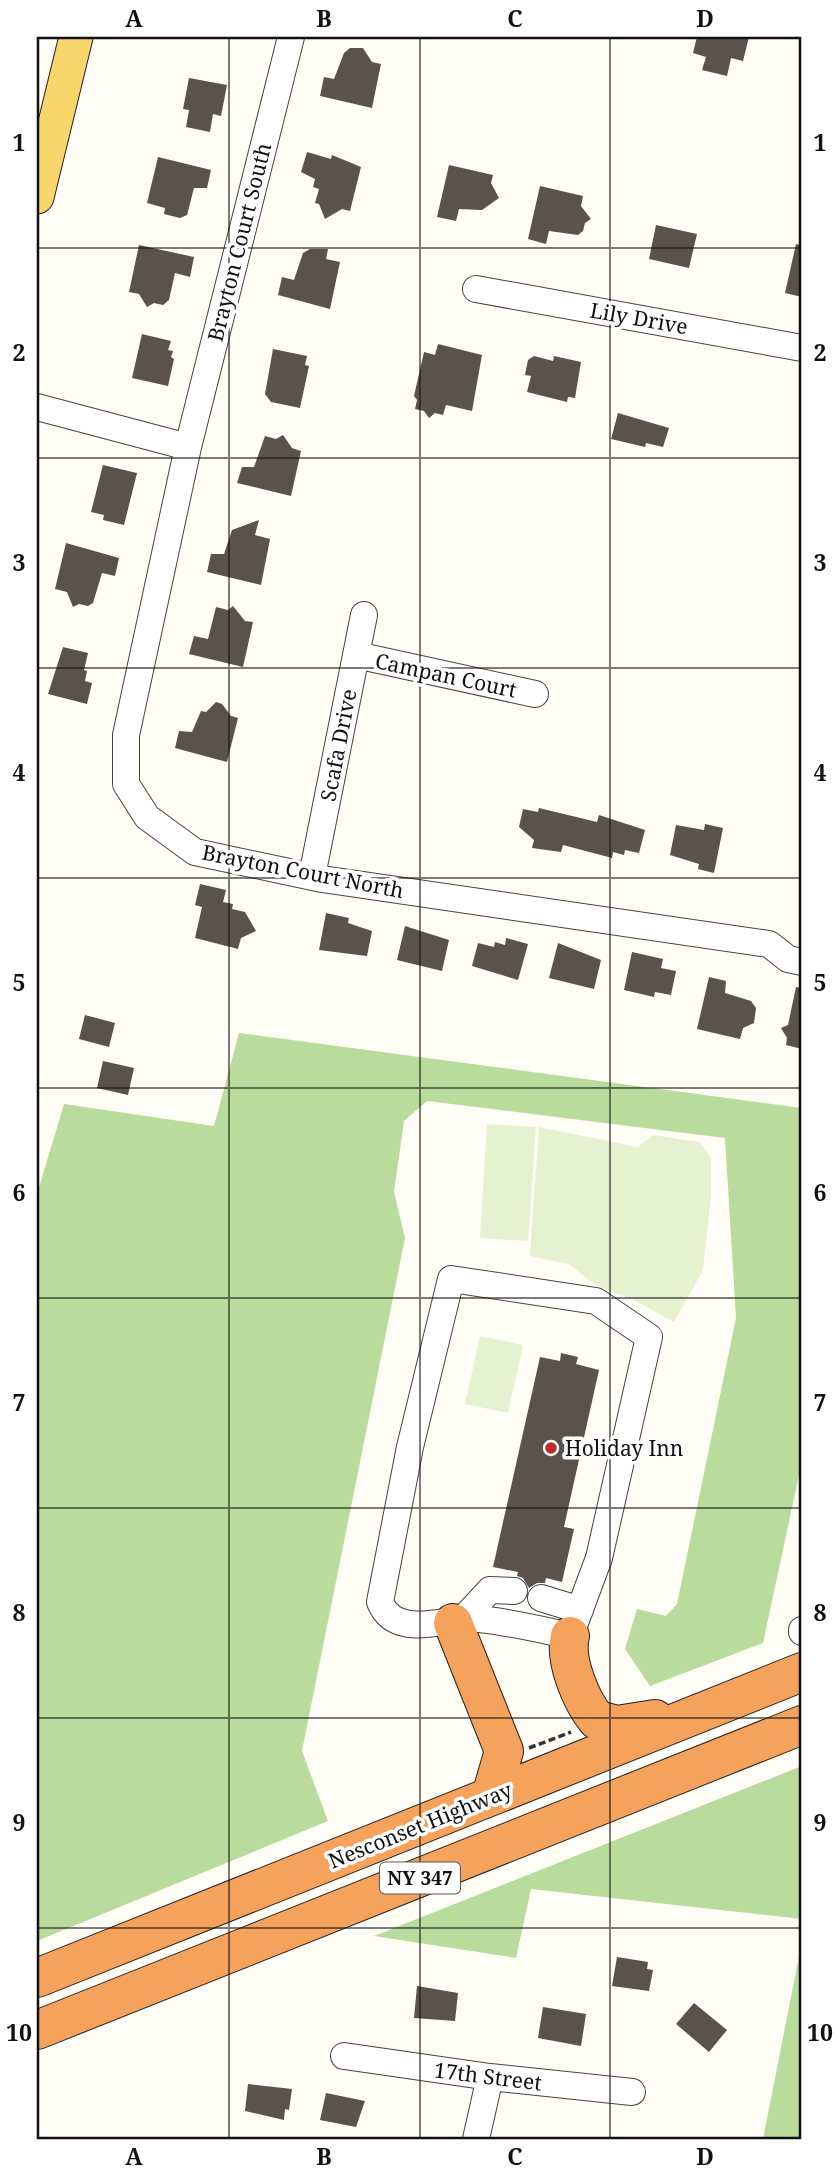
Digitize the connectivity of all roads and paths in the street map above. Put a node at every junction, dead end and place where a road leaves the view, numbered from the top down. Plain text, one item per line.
1 (76, 37) edge
2 (291, 37) edge
3 (37, 197) edge
4 (475, 289) dead end
5 (802, 348) edge
6 (37, 407) edge
7 (188, 447) junction
8 (364, 615) dead end
9 (356, 655) junction
10 (535, 694) dead end
11 (312, 876) junction
12 (802, 962) edge
13 (513, 1591) dead end
14 (541, 1598) dead end
15 (458, 1620) junction
16 (575, 1623) junction
17 (802, 1672) edge
18 (702, 1712) junction
19 (802, 1725) edge
20 (576, 1730) dead end
21 (527, 1749) dead end
22 (491, 1796) junction
23 (37, 1978) edge
24 (37, 2030) edge
25 (344, 2056) dead end
26 (490, 2077) junction
27 (632, 2092) dead end
28 (477, 2139) edge

1 - 3 main road
2 - 7 street, Brayton Court South
4 - 5 street, Lily Drive
6 - 7 street
7 - 11 street, Brayton Court North
8 - 9 street, Scafa Drive
9 - 10 street, Campan Court
9 - 11 street, Scafa Drive
11 - 12 street, Brayton Court North
13 - 15 street
14 - 16 street
15 - 16 street
15 - 16 street
15 - 22 highway
16 - 18 highway
17 - 18 highway, Nesconset Highway / NY 347
18 - 22 highway, Nesconset Highway / NY 347
19 - 24 highway, NY 347
20 - 21 path
22 - 23 highway, Nesconset Highway / NY 347
25 - 26 street, 17th Street
26 - 27 street, 17th Street
26 - 28 street

